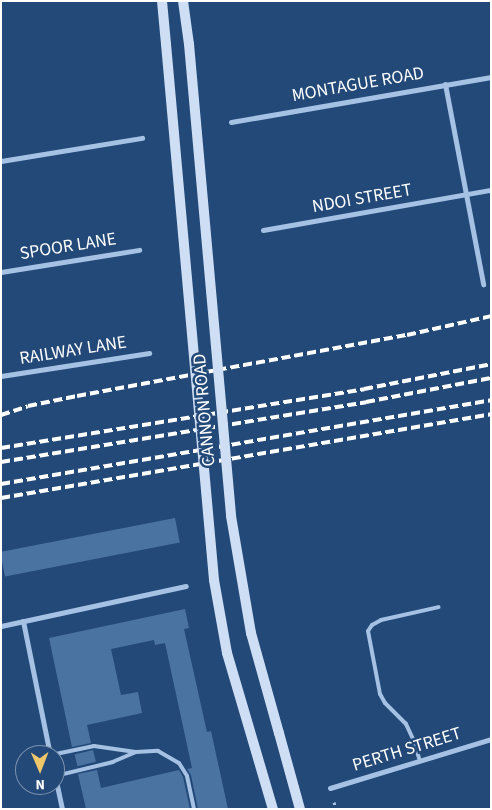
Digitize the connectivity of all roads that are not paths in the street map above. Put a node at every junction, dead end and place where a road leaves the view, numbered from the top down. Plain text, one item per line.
1 (162, 1) edge
2 (183, 1) edge
3 (491, 77) edge
4 (446, 84) junction
5 (231, 122) dead end
6 (142, 138) dead end
7 (1, 161) edge
8 (491, 190) edge
9 (466, 194) junction
10 (263, 230) dead end
11 (139, 250) dead end
12 (1, 272) edge
13 (483, 284) dead end
14 (149, 353) dead end
15 (1, 376) edge
16 (186, 586) dead end
17 (439, 607) dead end
18 (23, 621) junction
19 (1, 626) edge
20 (491, 739) edge
21 (49, 745) edge
22 (65, 752) edge
23 (136, 752) junction
24 (420, 761) junction
25 (65, 774) edge
26 (330, 788) dead end
27 (59, 795) edge
28 (62, 809) edge
29 (194, 809) edge
30 (273, 809) edge
31 (300, 809) edge

1 - 30 main road, CANNON ROAD, bridge
2 - 31 main road, CANNON ROAD, bridge
3 - 4 street, MONTAGUE ROAD
4 - 5 street, MONTAGUE ROAD
4 - 9 street
6 - 7 street
8 - 9 street, NDOI STREET
9 - 10 street, NDOI STREET
9 - 13 street
11 - 12 street, SPOOR LANE
14 - 15 street, RAILWAY LANE
16 - 18 street
17 - 24 lane
18 - 19 street
18 - 21 street
20 - 24 street, PERTH STREET
22 - 23 lane
23 - 25 lane
23 - 29 lane
24 - 26 street, PERTH STREET
27 - 28 street

